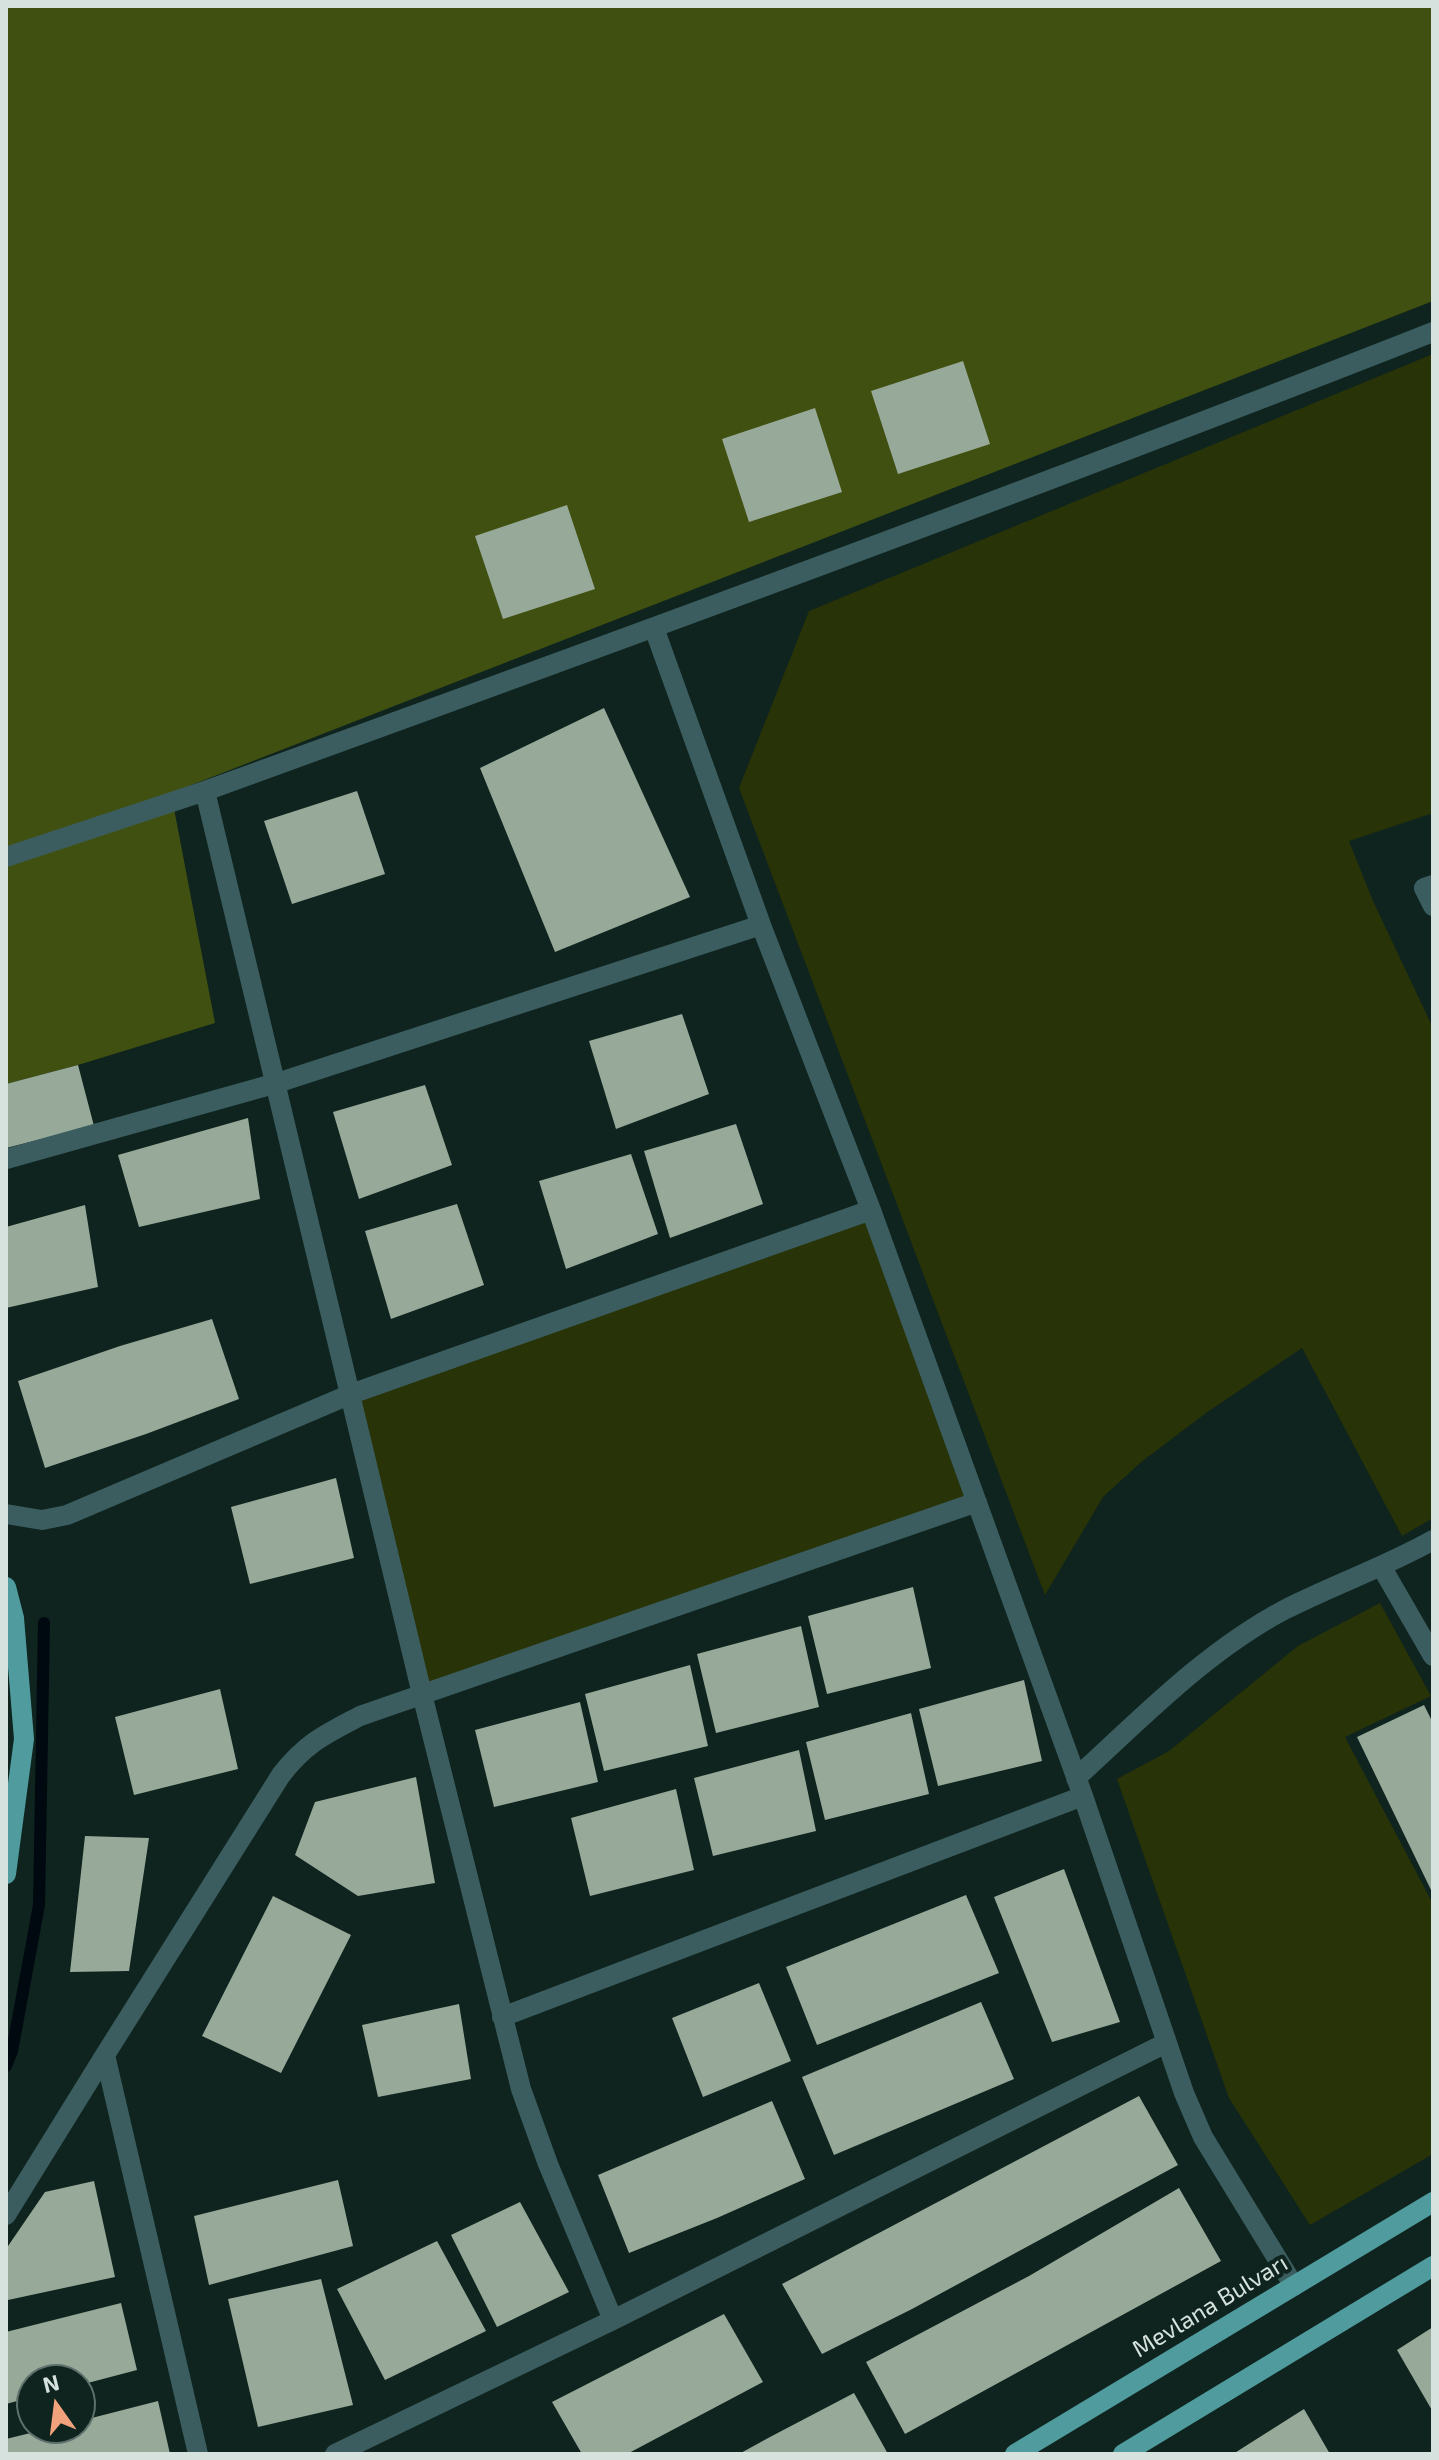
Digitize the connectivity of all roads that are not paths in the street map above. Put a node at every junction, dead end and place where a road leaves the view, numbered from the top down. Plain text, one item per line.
1 (1433, 332) edge
2 (654, 628) junction
3 (205, 791) junction
4 (6, 857) edge
5 (1433, 885) edge
6 (1433, 906) edge
7 (761, 925) junction
8 (277, 1083) junction
9 (6, 1159) edge
10 (871, 1210) junction
11 (351, 1394) junction
12 (977, 1502) junction
13 (6, 1514) edge
14 (1433, 1540) edge
15 (1381, 1566) junction
16 (6, 1587) edge
17 (1433, 1656) edge
18 (422, 1694) junction
19 (1080, 1787) junction
20 (6, 1874) edge
21 (502, 2017) junction
22 (1166, 2043) junction
23 (105, 2055) junction
24 (1433, 2202) edge
25 (6, 2215) edge
26 (1433, 2266) edge
27 (1294, 2286) junction
28 (613, 2320) junction
29 (198, 2454) edge
30 (335, 2454) edge
31 (1015, 2454) edge
32 (1123, 2454) edge

1 - 2 street
2 - 3 street
2 - 7 street
3 - 4 street
3 - 8 street
5 - 6 street
7 - 8 street
7 - 10 street
8 - 9 street
8 - 11 street
10 - 11 street
10 - 12 street
11 - 13 street
11 - 18 street
12 - 18 street
12 - 19 street
14 - 15 street
15 - 17 street
15 - 19 street
16 - 20 main road
18 - 21 street
18 - 23 street
19 - 21 street
19 - 22 street
21 - 28 street
22 - 27 street
22 - 28 street
23 - 25 street
23 - 29 street
24 - 27 main road, Mevlana Bulvarı
26 - 32 main road
27 - 31 main road, Mevlana Bulvarı
28 - 30 street

